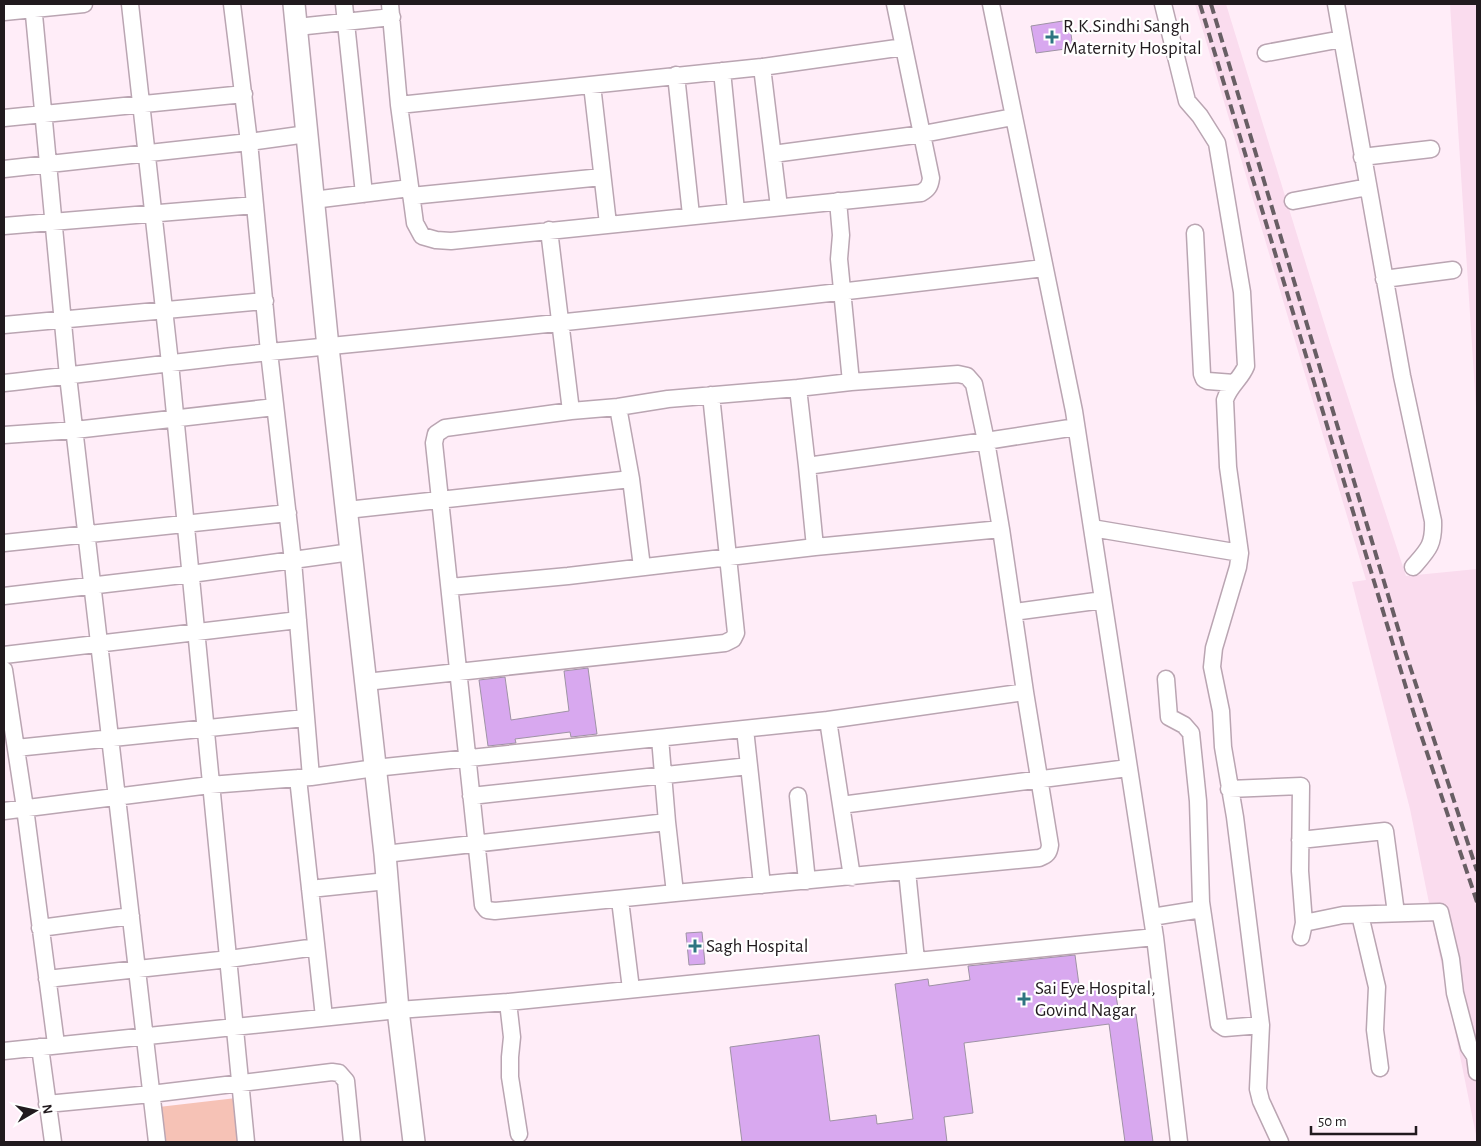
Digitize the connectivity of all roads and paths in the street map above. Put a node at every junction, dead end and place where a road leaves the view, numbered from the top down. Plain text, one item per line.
1 (84, 4) edge
2 (130, 4) edge
3 (232, 4) edge
4 (294, 4) edge
5 (344, 4) edge
6 (895, 4) edge
7 (990, 4) edge
8 (1163, 4) edge
9 (1336, 4) edge
10 (34, 6) edge
11 (391, 11) edge
12 (4, 12) edge
13 (346, 22) junction
14 (296, 27) junction
15 (1342, 39) junction
16 (904, 48) junction
17 (1266, 53) dead end
18 (762, 67) junction
19 (722, 71) junction
20 (676, 75) junction
21 (592, 85) junction
22 (244, 94) junction
23 (141, 105) junction
24 (399, 105) junction
25 (44, 113) junction
26 (4, 118) edge
27 (1013, 118) junction
28 (307, 134) junction
29 (922, 134) junction
30 (250, 142) junction
31 (1432, 149) dead end
32 (147, 153) junction
33 (773, 154) junction
34 (1362, 157) junction
35 (48, 164) junction
36 (4, 169) edge
37 (602, 177) junction
38 (1368, 187) junction
39 (411, 192) junction
40 (364, 194) junction
41 (313, 200) junction
42 (838, 201) junction
43 (1293, 201) dead end
44 (255, 205) junction
45 (779, 207) junction
46 (736, 211) junction
47 (152, 214) junction
48 (691, 215) junction
49 (54, 221) junction
50 (608, 224) junction
51 (4, 226) edge
52 (549, 230) junction
53 (1196, 232) dead end
54 (1044, 268) junction
55 (1453, 270) dead end
56 (1384, 279) junction
57 (841, 292) junction
58 (264, 301) junction
59 (164, 311) junction
60 (63, 318) junction
61 (560, 323) junction
62 (4, 324) edge
63 (328, 347) junction
64 (269, 352) junction
65 (170, 363) junction
66 (68, 376) junction
67 (851, 382) junction
68 (4, 383) edge
69 (1234, 383) junction
70 (798, 388) junction
71 (711, 395) junction
72 (275, 407) junction
73 (618, 407) junction
74 (571, 411) junction
75 (175, 418) junction
76 (1076, 427) junction
77 (74, 430) junction
78 (4, 435) edge
79 (986, 441) junction
80 (807, 466) junction
81 (630, 478) junction
82 (440, 500) junction
83 (347, 510) junction
84 (288, 513) junction
85 (186, 524) junction
86 (1092, 528) junction
87 (1001, 529) junction
88 (86, 533) junction
89 (4, 543) edge
90 (815, 547) junction
91 (351, 552) junction
92 (1240, 553) junction
93 (729, 557) junction
94 (293, 561) junction
95 (642, 567) junction
96 (1413, 567) dead end
97 (191, 574) junction
98 (92, 586) junction
99 (450, 587) junction
100 (4, 596) edge
101 (1103, 600) junction
102 (1014, 612) junction
103 (298, 620) junction
104 (197, 632) junction
105 (99, 643) junction
106 (4, 655) edge
107 (4, 670) edge
108 (458, 672) junction
109 (1166, 679) dead end
110 (366, 682) junction
111 (1025, 692) junction
112 (305, 718) junction
113 (828, 720) junction
114 (205, 729) junction
115 (745, 729) junction
116 (109, 738) junction
117 (660, 738) junction
118 (16, 748) junction
119 (467, 758) junction
120 (749, 766) junction
121 (375, 768) junction
122 (1128, 768) junction
123 (663, 775) junction
124 (304, 777) junction
125 (1040, 781) junction
126 (210, 785) junction
127 (1229, 789) junction
128 (471, 796) junction
129 (798, 796) dead end
130 (117, 797) junction
131 (841, 805) junction
132 (25, 808) junction
133 (4, 811) edge
134 (667, 822) junction
135 (1300, 840) junction
136 (476, 844) junction
137 (385, 854) junction
138 (907, 872) junction
139 (852, 877) junction
140 (387, 881) junction
141 (807, 881) junction
142 (762, 885) junction
143 (310, 889) junction
144 (675, 893) junction
145 (620, 900) junction
146 (1202, 909) junction
147 (1396, 913) junction
148 (131, 916) junction
149 (1360, 916) junction
150 (1152, 917) junction
151 (40, 928) junction
152 (1155, 937) junction
153 (316, 947) junction
154 (229, 959) junction
155 (916, 960) junction
156 (137, 969) junction
157 (47, 979) junction
158 (630, 989) junction
159 (508, 1002) junction
160 (398, 1010) junction
161 (324, 1017) junction
162 (1261, 1025) junction
163 (236, 1027) junction
164 (145, 1036) junction
165 (48, 1046) junction
166 (4, 1051) edge
167 (1380, 1068) dead end
168 (1477, 1072) edge
169 (241, 1084) junction
170 (152, 1094) junction
171 (48, 1104) junction
172 (519, 1134) dead end
173 (53, 1142) edge
174 (157, 1142) edge
175 (246, 1142) edge
176 (352, 1142) edge
177 (414, 1142) edge
178 (1178, 1142) edge
179 (1280, 1142) edge

1 - 10 street
2 - 23 street
3 - 22 street
4 - 14 street
5 - 13 street
6 - 16 street
7 - 27 street
8 - 69 street
9 - 15 street
10 - 12 street
10 - 25 street
11 - 13 street
11 - 24 street
13 - 14 street
13 - 40 street
14 - 28 street
15 - 17 street
15 - 34 street
16 - 18 street
16 - 29 street
18 - 19 street
18 - 33 street
19 - 20 street
19 - 46 street
20 - 21 street
20 - 48 street
21 - 24 street
21 - 37 street
22 - 23 street
22 - 30 street
23 - 25 street
23 - 32 street
24 - 39 street
25 - 26 street
25 - 35 street
27 - 29 street
27 - 54 street
28 - 30 street
28 - 41 street
29 - 33 street
29 - 42 street
30 - 32 street
30 - 44 street
31 - 34 street
32 - 35 street
32 - 47 street
33 - 45 street
34 - 38 street
35 - 36 street
35 - 49 street
37 - 39 street
37 - 50 street
38 - 43 street
38 - 56 street
39 - 40 street
39 - 52 street
40 - 41 street
41 - 63 street
42 - 45 street
42 - 57 street
44 - 47 street
44 - 58 street
45 - 46 street
46 - 48 street
47 - 49 street
47 - 59 street
48 - 50 street
49 - 51 street
49 - 60 street
50 - 52 street
52 - 61 street
53 - 69 street
54 - 57 street
54 - 76 street
55 - 56 street
56 - 96 street
57 - 61 street
57 - 67 street
58 - 59 street
58 - 64 street
59 - 60 street
59 - 65 street
60 - 62 street
60 - 66 street
61 - 63 street
61 - 74 street
63 - 64 street
63 - 83 street
64 - 65 street
64 - 72 street
65 - 66 street
65 - 75 street
66 - 68 street
66 - 77 street
67 - 70 street
67 - 79 street
69 - 92 street
70 - 71 street
70 - 80 street
71 - 73 street
71 - 93 street
72 - 75 street
72 - 84 street
73 - 74 street
73 - 81 street
74 - 82 street
75 - 77 street
75 - 85 street
76 - 79 street
76 - 86 street
77 - 78 street
77 - 88 street
79 - 80 street
79 - 87 street
80 - 90 street
81 - 82 street
81 - 95 street
82 - 83 street
82 - 99 street
83 - 91 street
84 - 85 street
84 - 94 street
85 - 88 street
85 - 97 street
86 - 92 street
86 - 101 street
87 - 90 street
87 - 102 street
88 - 89 street
88 - 98 street
90 - 93 street
91 - 94 street
91 - 110 street
92 - 127 street
93 - 95 street
93 - 108 street
94 - 97 street
94 - 103 street
95 - 99 street
97 - 98 street
97 - 104 street
98 - 100 street
98 - 105 street
99 - 108 street
101 - 102 street
101 - 122 street
102 - 111 street
103 - 104 street
103 - 112 street
104 - 105 street
104 - 114 street
105 - 106 street
105 - 116 street
107 - 118 street
108 - 110 street
108 - 119 street
109 - 146 street
110 - 121 street
111 - 113 street
111 - 125 street
112 - 114 street
112 - 124 street
113 - 115 street
113 - 131 street
114 - 116 street
114 - 126 street
115 - 117 street
115 - 120 street
116 - 118 street
116 - 130 street
117 - 119 street
117 - 123 street
118 - 132 street
119 - 121 street
119 - 128 street
120 - 123 street
120 - 142 street
121 - 124 street
121 - 137 street
122 - 125 street
122 - 150 street
123 - 128 street
123 - 134 street
124 - 126 street
124 - 143 street
125 - 131 street
125 - 138 street
126 - 130 street
126 - 154 street
127 - 135 street
127 - 162 street
128 - 136 street
129 - 141 street
130 - 132 street
130 - 148 street
131 - 139 street
132 - 133 street
132 - 151 street
134 - 136 street
134 - 144 street
135 - 147 street
135 - 149 street
136 - 137 street
136 - 145 street
137 - 140 street
138 - 139 street
138 - 155 street
139 - 141 street
140 - 143 street
140 - 160 street
141 - 142 street
142 - 144 street
143 - 153 street
144 - 145 street
145 - 158 street
146 - 150 street
146 - 162 street
147 - 149 street
147 - 168 street
148 - 151 street
148 - 156 street
149 - 167 street
150 - 152 street
151 - 157 street
152 - 155 street
152 - 178 street
153 - 154 street
153 - 161 street
154 - 156 street
154 - 163 street
155 - 158 street
156 - 157 street
156 - 164 street
157 - 165 street
158 - 159 street
159 - 160 street
159 - 172 street
160 - 161 street
160 - 177 street
161 - 163 street
162 - 179 street
163 - 164 street
163 - 169 street
164 - 165 street
164 - 170 street
165 - 166 street
165 - 171 street
169 - 170 street
169 - 175 street
169 - 176 street
170 - 171 street
170 - 174 street
171 - 173 street

